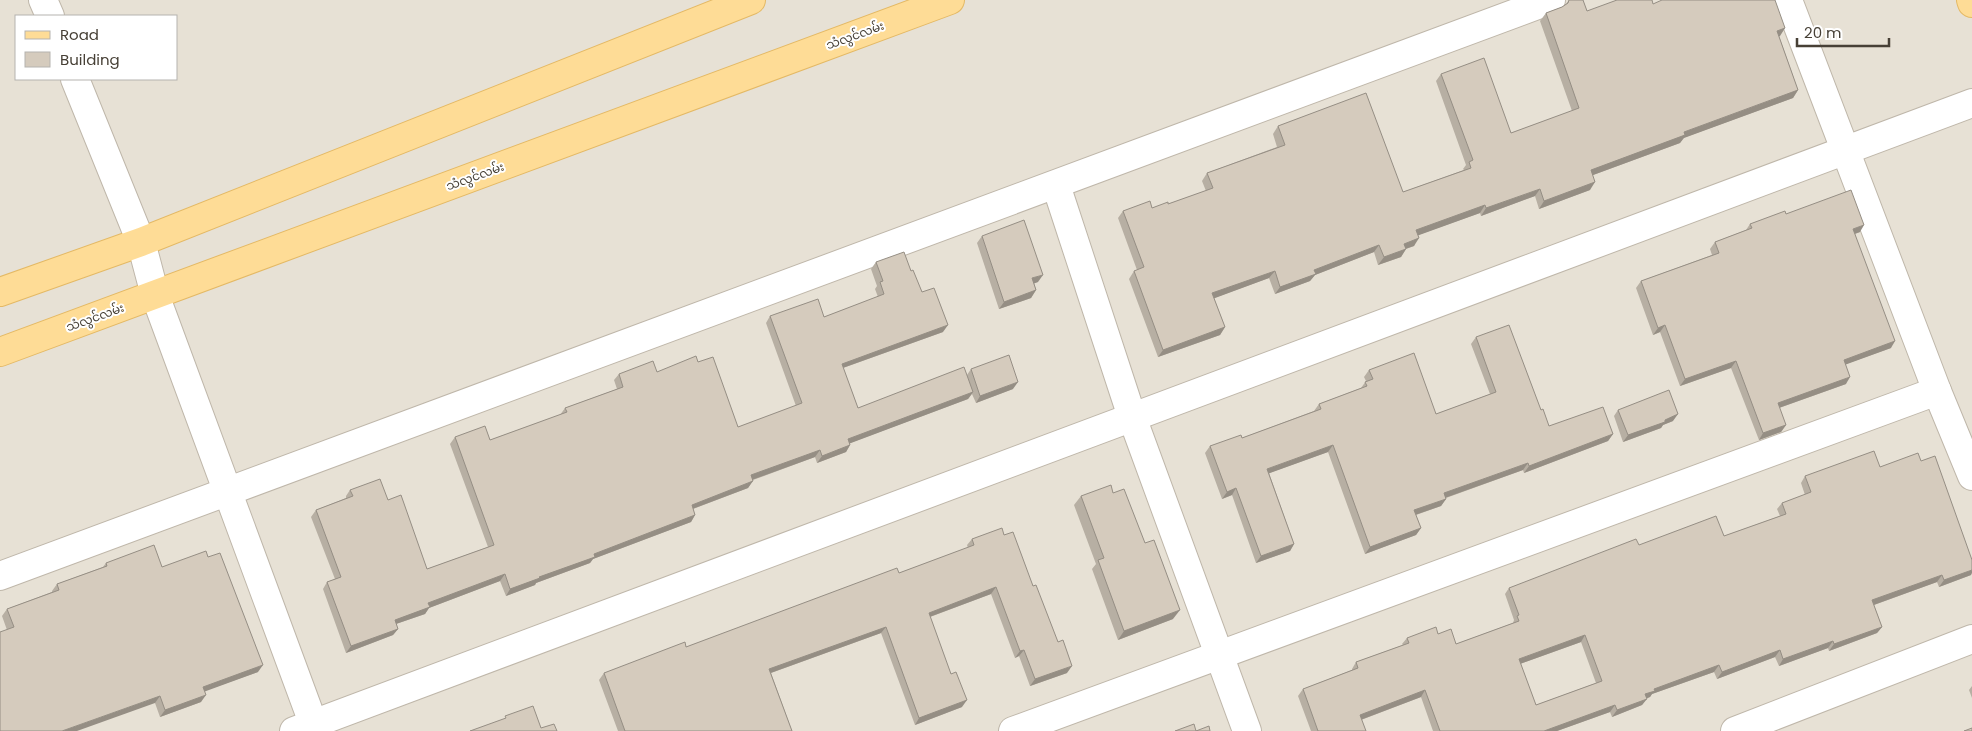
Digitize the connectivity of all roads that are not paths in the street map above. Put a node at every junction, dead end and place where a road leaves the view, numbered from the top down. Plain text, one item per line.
1 (43, 0) edge
2 (751, 0) edge
3 (950, 0) edge
4 (1551, 0) edge
5 (1788, 0) edge
6 (50, 15) edge
7 (75, 80) edge
8 (1972, 102) edge
9 (1845, 150) junction
10 (1056, 185) junction
11 (141, 242) junction
12 (0, 292) edge
13 (155, 295) junction
14 (0, 352) edge
15 (1937, 391) junction
16 (1132, 417) junction
17 (1972, 476) edge
18 (228, 491) junction
19 (0, 576) edge
20 (1972, 639) edge
21 (1220, 655) junction
22 (308, 729) edge
23 (1013, 731) edge
24 (1247, 731) edge
25 (1735, 731) edge

1 - 6 street
2 - 11 main road
3 - 13 main road, သံလွင်လမ်း
4 - 10 street
5 - 9 street
7 - 11 street
8 - 9 street
9 - 15 street
9 - 16 street
10 - 16 street
10 - 18 street
11 - 12 main road
11 - 13 street
13 - 14 main road, သံလွင်လမ်း
13 - 18 street
15 - 17 street
15 - 21 street
16 - 21 street
16 - 22 street
18 - 19 street
18 - 22 street
20 - 25 street
21 - 23 street
21 - 24 street

